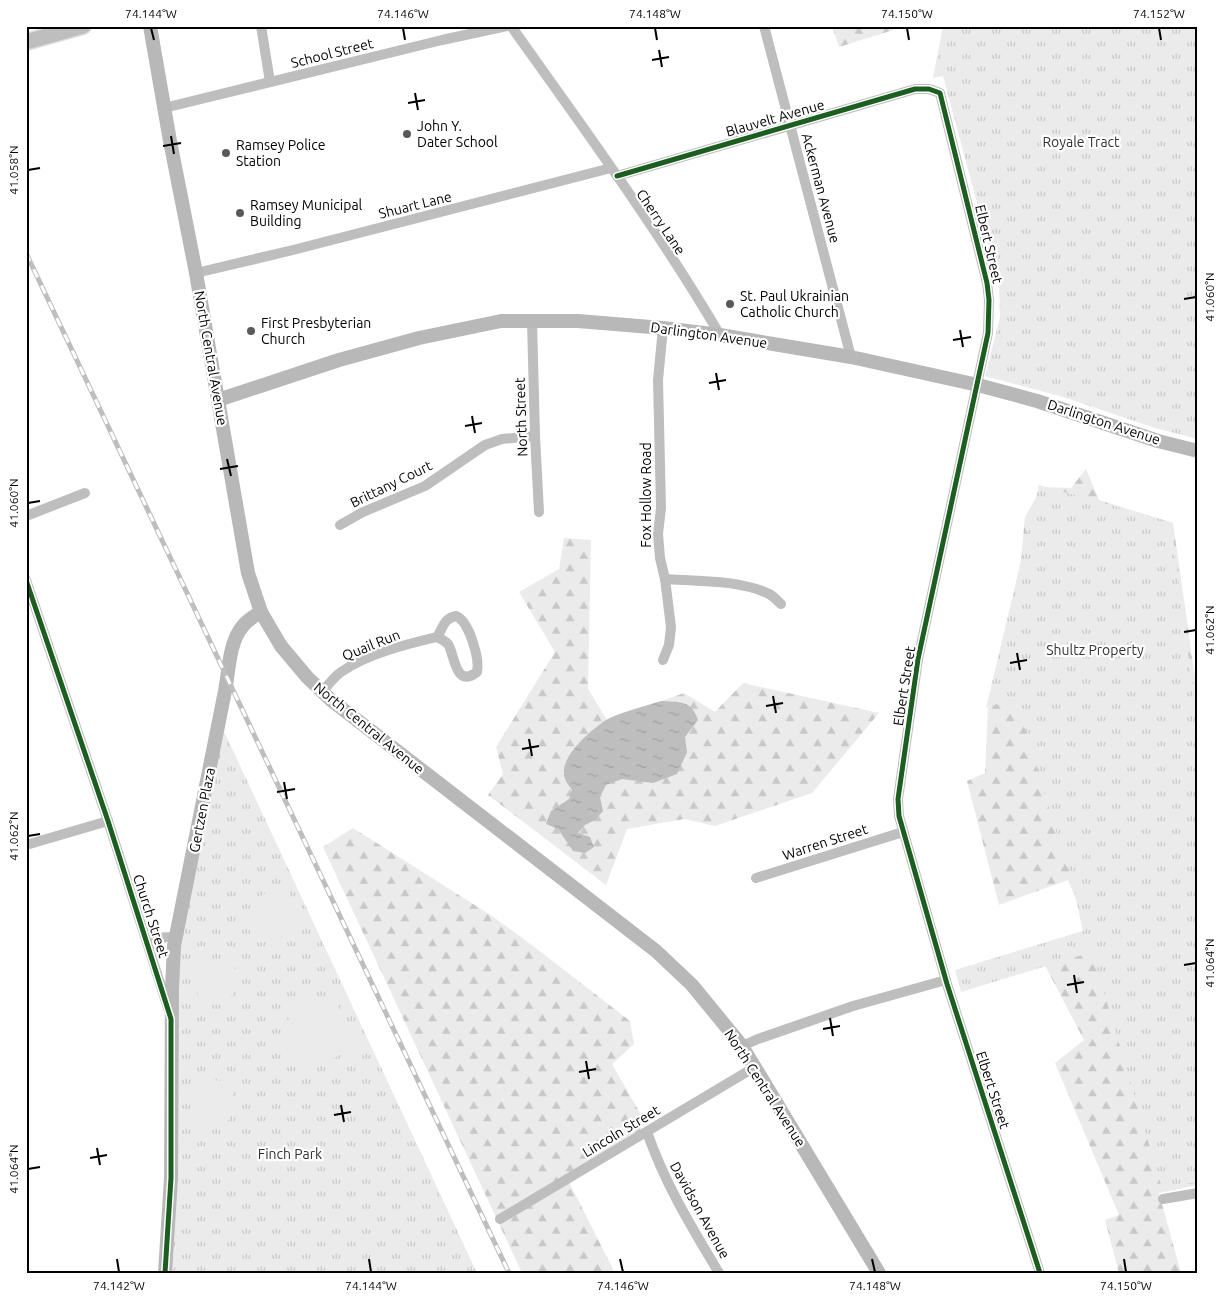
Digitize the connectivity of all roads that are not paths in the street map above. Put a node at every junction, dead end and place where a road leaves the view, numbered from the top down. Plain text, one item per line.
1 (83, 26) edge
2 (150, 26) edge
3 (261, 26) edge
4 (507, 26) edge
5 (511, 26) edge
6 (764, 26) edge
7 (44, 32) edge
8 (26, 42) edge
9 (270, 82) junction
10 (940, 93) joint
11 (164, 108) junction
12 (790, 125) junction
13 (614, 172) junction
14 (196, 273) junction
15 (532, 321) junction
16 (663, 328) junction
17 (720, 335) junction
18 (851, 357) junction
19 (978, 386) junction
20 (218, 400) junction
21 (535, 436) junction
22 (1198, 451) edge
23 (85, 492) dead end
24 (539, 512) dead end
25 (26, 516) edge
26 (340, 525) dead end
27 (666, 579) junction
28 (26, 580) edge
29 (781, 604) dead end
30 (261, 612) junction
31 (438, 637) junction
32 (663, 660) dead end
33 (322, 692) junction
34 (108, 820) junction
35 (902, 832) junction
36 (26, 845) edge
37 (756, 878) dead end
38 (175, 937) junction
39 (146, 938) junction
40 (946, 980) junction
41 (171, 1019) junction
42 (742, 1046) junction
43 (755, 1067) junction
44 (647, 1132) junction
45 (1198, 1193) edge
46 (1163, 1199) dead end
47 (500, 1218) dead end
48 (165, 1273) edge
49 (719, 1273) edge
50 (879, 1273) edge
51 (1040, 1273) edge

1 - 7 main road
2 - 11 main road, North Central Avenue
3 - 9 street
4 - 9 street, School Street
5 - 13 street, Cherry Lane
6 - 12 street, Ackerman Avenue
7 - 8 main road
9 - 11 street, School Street
10 - 12 street, Blauvelt Avenue
10 - 19 street, Elbert Street
11 - 14 main road, North Central Avenue
12 - 13 street, Blauvelt Avenue
12 - 18 street, Ackerman Avenue
13 - 14 street, Shuart Lane
13 - 17 street, Cherry Lane
14 - 20 main road, North Central Avenue
15 - 16 main road, Darlington Avenue
15 - 20 main road, Darlington Avenue
15 - 21 street, North Street
16 - 17 main road, Darlington Avenue
16 - 27 street, Fox Hollow Road
17 - 18 main road, Darlington Avenue
18 - 19 main road, Darlington Avenue
19 - 22 main road, Darlington Avenue
19 - 35 street, Elbert Street
20 - 30 main road, North Central Avenue
21 - 24 street, North Street
21 - 26 street, Brittany Court
23 - 25 street
27 - 29 street
27 - 32 street, Fox Hollow Road
28 - 34 street, Church Street
30 - 33 main road, North Central Avenue
30 - 38 main road, Gertzen Plaza
31 - 31 street
31 - 33 street, Quail Run
33 - 42 main road, North Central Avenue
34 - 36 street
34 - 39 street, Church Street
35 - 37 street, Warren Street
35 - 40 street, Elbert Street
38 - 39 street, Church Street
38 - 41 main road, Gertzen Plaza
39 - 41 street, Church Street
40 - 42 street
40 - 51 street, Elbert Street
41 - 48 main road, Church Street
42 - 43 main road, North Central Avenue
43 - 44 street, Lincoln Street
43 - 50 main road, North Central Avenue
44 - 47 street, Lincoln Street
44 - 49 street, Davidson Avenue
45 - 46 street

